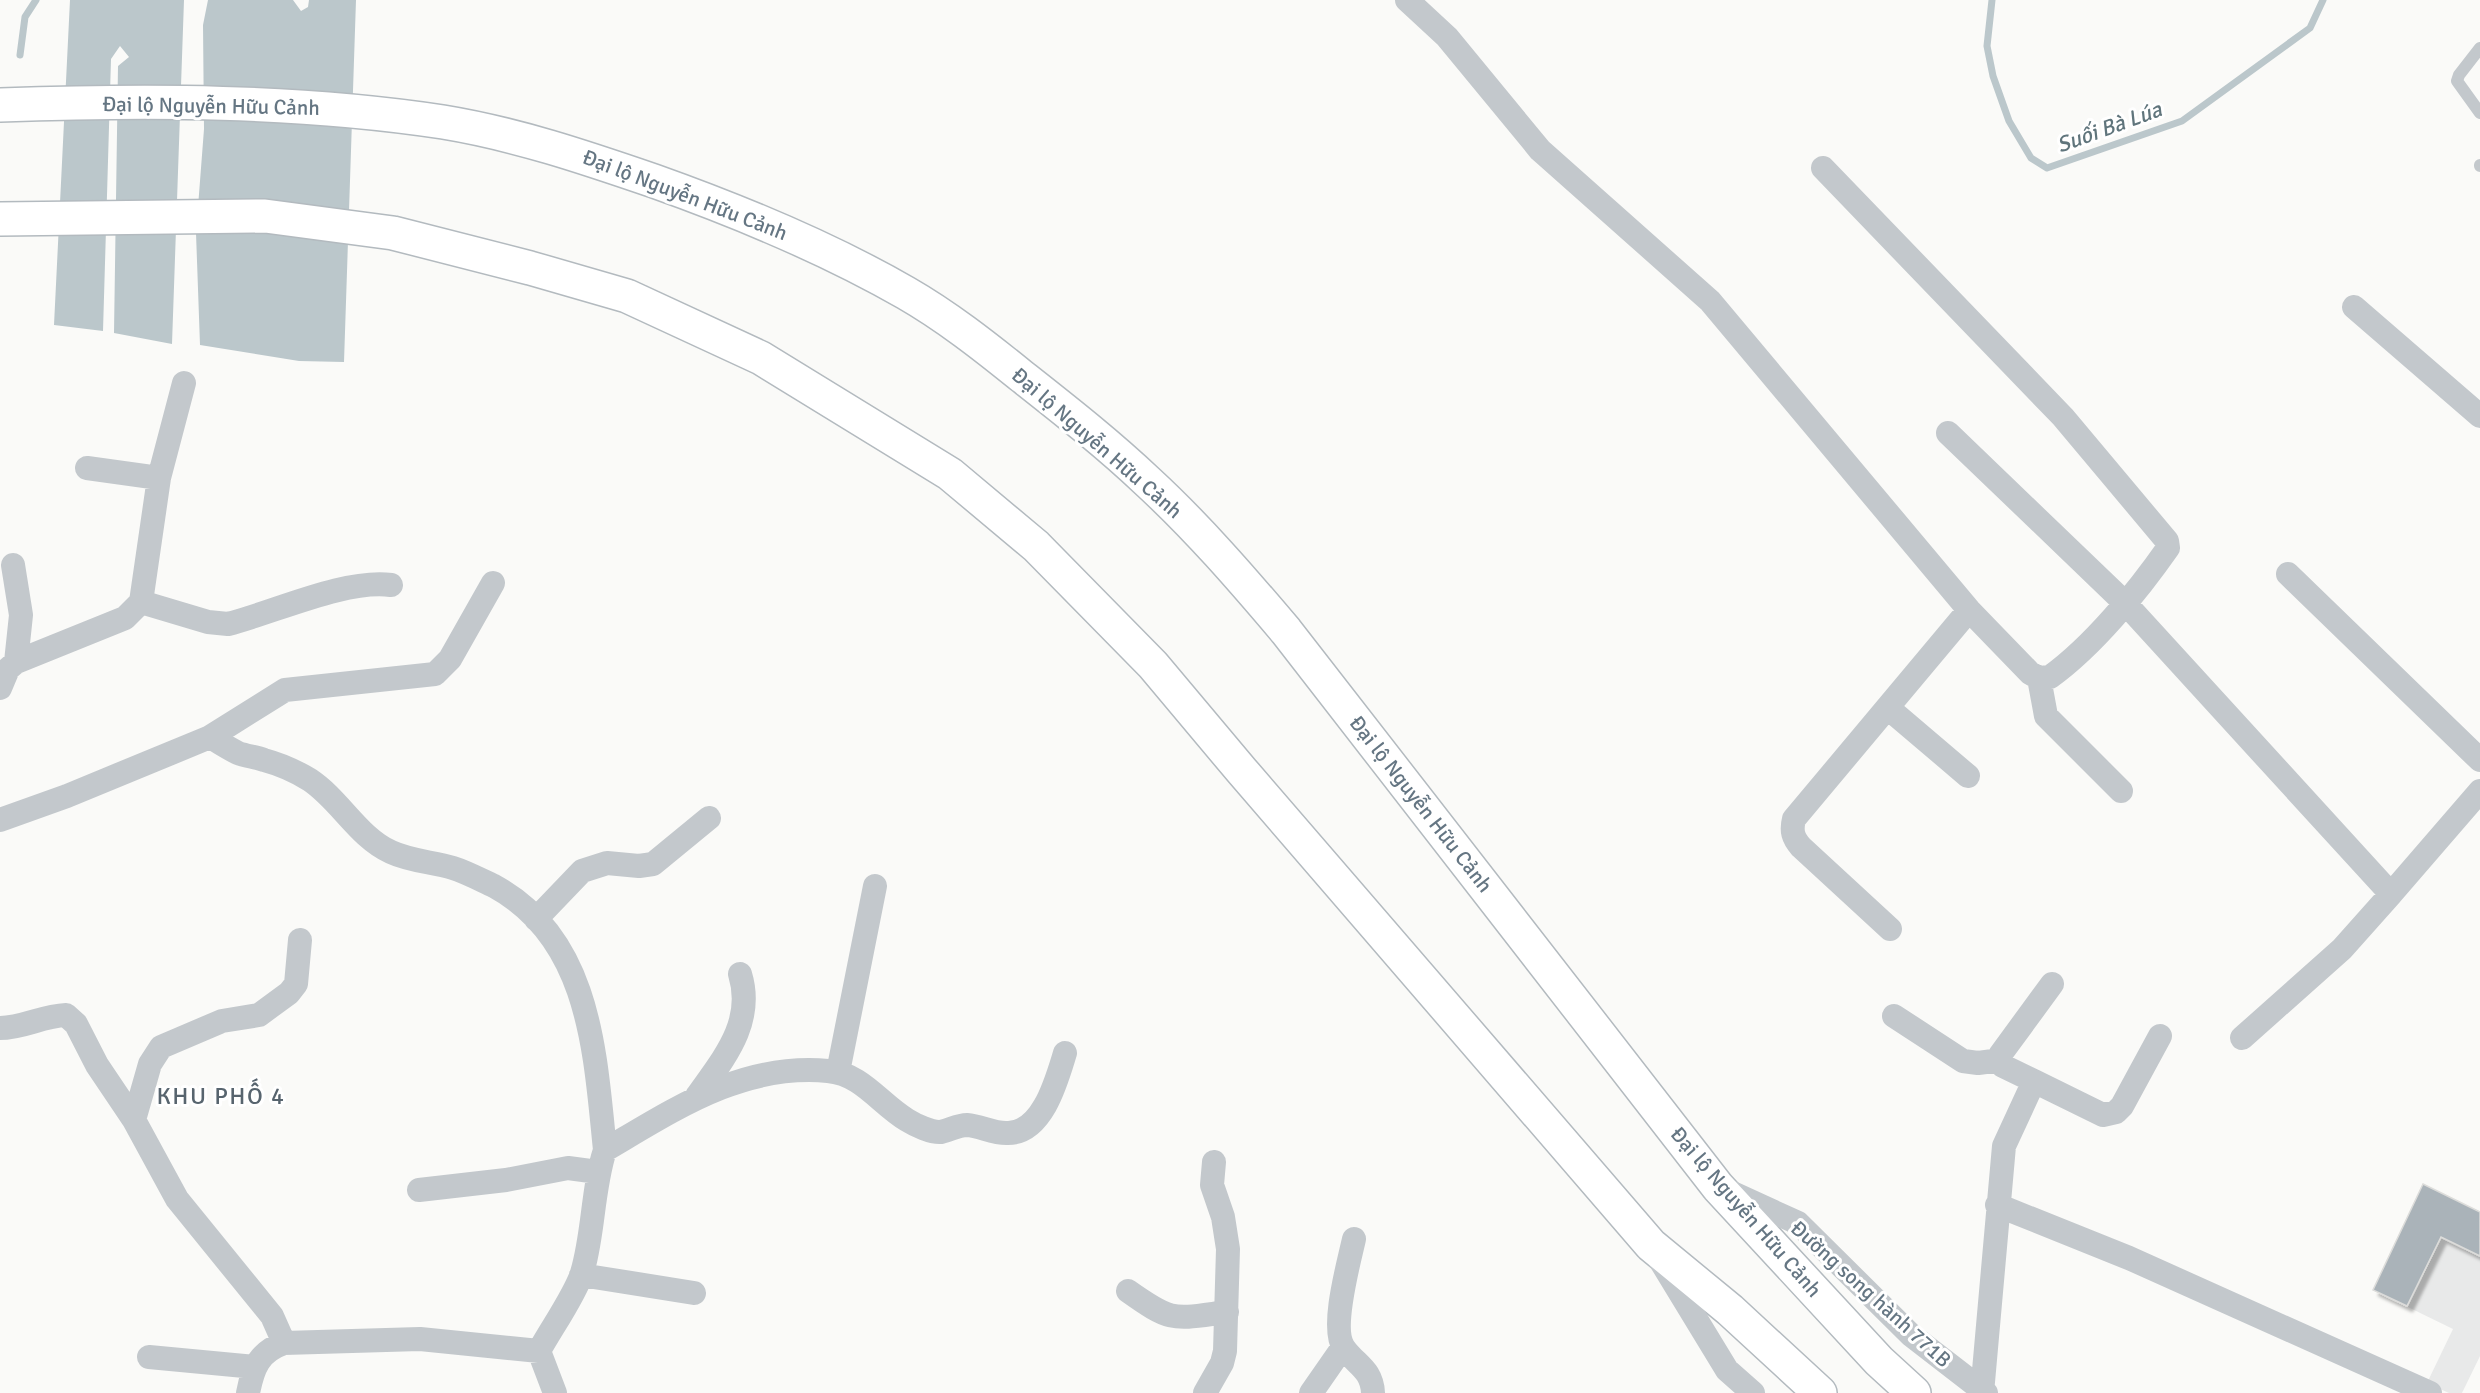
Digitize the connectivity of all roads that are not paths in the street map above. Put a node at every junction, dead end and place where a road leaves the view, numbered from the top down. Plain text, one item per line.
1 (1407, 0) edge
2 (2480, 48) edge
3 (0, 105) edge
4 (2480, 113) edge
5 (1823, 168) dead end
6 (0, 219) edge
7 (2354, 307) dead end
8 (184, 383) dead end
9 (2480, 416) edge
10 (1948, 434) dead end
11 (87, 468) dead end
12 (159, 478) junction
13 (13, 565) dead end
14 (2288, 574) dead end
15 (493, 583) dead end
16 (391, 585) dead end
17 (141, 602) junction
18 (2126, 604) junction
19 (1969, 609) junction
20 (16, 662) junction
21 (2039, 678) junction
22 (0, 688) edge
23 (1887, 708) junction
24 (210, 737) junction
25 (2480, 760) edge
26 (1968, 776) dead end
27 (2121, 791) dead end
28 (2480, 791) edge
29 (709, 818) dead end
30 (0, 820) edge
31 (875, 886) dead end
32 (2391, 894) junction
33 (536, 919) junction
34 (1890, 929) dead end
35 (300, 940) dead end
36 (740, 974) dead end
37 (2052, 984) dead end
38 (1894, 1016) dead end
39 (0, 1028) edge
40 (2160, 1036) dead end
41 (2242, 1038) dead end
42 (1065, 1053) dead end
43 (2001, 1060) junction
44 (838, 1072) junction
45 (2034, 1081) junction
46 (697, 1096) junction
47 (134, 1119) junction
48 (601, 1161) junction
49 (1214, 1162) dead end
50 (1718, 1187) junction
51 (419, 1190) dead end
52 (1997, 1205) junction
53 (1354, 1239) dead end
54 (1651, 1245) junction
55 (581, 1275) junction
56 (1128, 1291) dead end
57 (694, 1293) dead end
58 (1227, 1312) junction
59 (284, 1343) junction
60 (1343, 1347) junction
61 (539, 1350) junction
62 (150, 1357) dead end
63 (255, 1367) junction
64 (1984, 1392) edge
65 (248, 1393) edge
66 (555, 1393) edge
67 (1205, 1393) edge
68 (1311, 1393) edge
69 (1373, 1393) edge
70 (1753, 1393) edge
71 (1820, 1393) edge
72 (1914, 1393) edge
73 (2430, 1393) edge

1 - 19 street
2 - 4 lane
3 - 50 main road, Đại lộ Nguyễn Hữu Cảnh
5 - 18 street
6 - 54 main road
7 - 9 street
8 - 12 street
10 - 18 street
11 - 12 street
12 - 17 street
13 - 20 street
14 - 25 street
15 - 24 street
16 - 17 street
17 - 20 street
18 - 21 street
18 - 32 street
19 - 21 street
19 - 23 street
20 - 22 street
21 - 27 street
23 - 26 street
23 - 34 street
24 - 30 street
24 - 33 street
28 - 32 street
29 - 33 street
31 - 44 street
32 - 41 street
33 - 48 street
35 - 47 street
36 - 46 street
37 - 43 street
38 - 43 street
39 - 47 street
40 - 45 street
42 - 44 street
43 - 45 street
44 - 46 street
45 - 52 street
46 - 48 street
47 - 59 street
48 - 51 street
48 - 55 street
49 - 58 street
50 - 64 street, Đường song hành 771B
50 - 72 main road, Đại lộ Nguyễn Hữu Cảnh
52 - 64 street
52 - 73 street
53 - 60 street
54 - 70 street
54 - 71 main road
55 - 57 street
55 - 61 street
56 - 58 street
58 - 67 street
59 - 61 street
59 - 63 street
60 - 68 street
60 - 69 street
61 - 66 street
62 - 63 street
63 - 65 street

